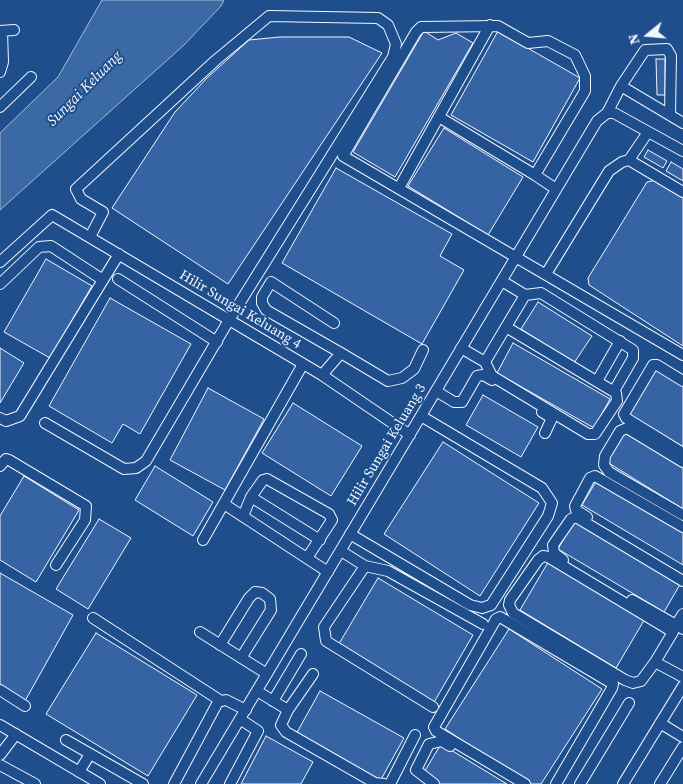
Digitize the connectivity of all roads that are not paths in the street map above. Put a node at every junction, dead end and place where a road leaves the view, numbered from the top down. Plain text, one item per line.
1 (490, 25) junction
2 (14, 30) dead end
3 (1, 31) edge
4 (0, 72) edge
5 (31, 77) dead end
6 (621, 86) junction
7 (0, 107) edge
8 (607, 113) junction
9 (670, 115) junction
10 (439, 117) junction
11 (683, 123) edge
12 (648, 132) junction
13 (683, 151) edge
14 (629, 160) junction
15 (535, 175) junction
16 (399, 188) junction
17 (556, 189) junction
18 (683, 192) edge
19 (90, 237) junction
20 (119, 254) junction
21 (516, 256) junction
22 (0, 262) edge
23 (546, 274) junction
24 (118, 279) dead end
25 (104, 280) junction
26 (502, 281) junction
27 (0, 284) edge
28 (525, 295) junction
29 (229, 320) junction
30 (334, 323) dead end
31 (506, 327) junction
32 (620, 341) junction
33 (217, 342) junction
34 (461, 348) junction
35 (423, 350) dead end
36 (341, 353) junction
37 (683, 355) edge
38 (485, 362) junction
39 (303, 364) junction
40 (322, 375) junction
41 (598, 381) junction
42 (683, 381) edge
43 (436, 391) junction
44 (614, 391) junction
45 (421, 416) junction
46 (0, 418) edge
47 (45, 423) dead end
48 (545, 433) dead end
49 (410, 435) junction
50 (683, 453) edge
51 (683, 462) edge
52 (0, 466) edge
53 (251, 497) junction
54 (224, 504) junction
55 (683, 515) edge
56 (242, 516) junction
57 (683, 527) edge
58 (350, 534) junction
59 (203, 540) dead end
60 (320, 540) junction
61 (341, 551) junction
62 (307, 558) junction
63 (56, 565) dead end
64 (365, 566) junction
65 (328, 572) junction
66 (683, 574) edge
67 (683, 581) edge
68 (683, 614) edge
69 (93, 618) dead end
70 (483, 624) dead end
71 (679, 627) edge
72 (200, 632) dead end
73 (220, 645) junction
74 (301, 654) dead end
75 (242, 658) junction
76 (655, 662) junction
77 (267, 674) junction
78 (313, 674) dead end
79 (683, 677) edge
80 (683, 686) edge
81 (0, 690) edge
82 (257, 691) junction
83 (220, 701) junction
84 (273, 701) junction
85 (629, 704) dead end
86 (25, 706) dead end
87 (433, 707) dead end
88 (246, 710) junction
89 (288, 710) junction
90 (240, 719) junction
91 (660, 723) junction
92 (0, 725) edge
93 (16, 734) junction
94 (414, 735) dead end
95 (683, 737) edge
96 (66, 740) dead end
97 (683, 747) edge
98 (90, 754) junction
99 (0, 755) edge
100 (680, 759) edge
101 (0, 764) edge
102 (80, 772) junction
103 (35, 784) edge
104 (100, 784) edge
105 (143, 784) edge
106 (174, 784) edge
107 (201, 784) edge
108 (230, 784) edge
109 (384, 784) edge
110 (390, 784) edge
111 (434, 784) edge
112 (512, 784) edge
113 (525, 784) edge
114 (556, 784) edge
115 (580, 784) edge
116 (623, 784) edge
117 (660, 784) edge

1 - 10 street
1 - 15 street
1 - 16 street
2 - 3 street
3 - 4 street
5 - 7 street
6 - 8 street
6 - 9 street
6 - 9 street
8 - 12 street
8 - 17 street, Hilir Sungai Keluang 3
9 - 11 street
10 - 15 street
10 - 16 street
12 - 13 street
12 - 14 street
14 - 18 street
14 - 23 street
15 - 17 street
16 - 21 street
17 - 21 street, Hilir Sungai Keluang 3
19 - 20 street, Hilir Sungai Keluang 4
19 - 22 street, Hilir Sungai Keluang 4
19 - 29 street
20 - 25 street
20 - 29 street, Hilir Sungai Keluang 4
21 - 23 street
21 - 26 street, Hilir Sungai Keluang 3
23 - 37 street
24 - 33 street
25 - 27 street
25 - 46 street
26 - 28 street
26 - 34 street, Hilir Sungai Keluang 3
28 - 31 street
28 - 32 street
29 - 33 street
29 - 39 street, Hilir Sungai Keluang 4
30 - 36 street
31 - 38 street
31 - 41 street
32 - 41 street
32 - 44 street
33 - 47 street
34 - 38 street
34 - 43 street, Hilir Sungai Keluang 3
35 - 36 street
36 - 40 street
38 - 44 street
39 - 40 street, Hilir Sungai Keluang 4
39 - 54 street
40 - 49 street, Hilir Sungai Keluang 4
41 - 44 street
42 - 50 street
43 - 45 street, Hilir Sungai Keluang 3
43 - 48 street
45 - 49 street, Hilir Sungai Keluang 3
45 - 58 street
49 - 58 street, Hilir Sungai Keluang 3
51 - 55 street
52 - 63 street
53 - 56 street
53 - 60 street
53 - 60 street
54 - 56 street
54 - 59 street
56 - 62 street
57 - 66 street
58 - 61 street, Hilir Sungai Keluang 3
60 - 62 street
61 - 64 street
61 - 65 street, Hilir Sungai Keluang 3
62 - 65 street
64 - 70 street
64 - 87 street
65 - 77 street, Hilir Sungai Keluang 3
67 - 71 street
68 - 71 street
69 - 83 street
72 - 73 street
73 - 75 street
73 - 75 street
74 - 84 street
75 - 77 street
76 - 76 street
76 - 79 street
77 - 82 street, Hilir Sungai Keluang 3
78 - 89 street
80 - 91 street
81 - 86 street
82 - 84 street
82 - 88 street, Hilir Sungai Keluang 3
83 - 88 street
83 - 106 street
84 - 89 street
85 - 115 street
88 - 90 street, Hilir Sungai Keluang 3
89 - 109 street
90 - 107 street, Hilir Sungai Keluang 3
90 - 108 street
91 - 95 street
91 - 116 street
92 - 93 street
93 - 99 street
93 - 102 street
94 - 110 street
96 - 98 street
97 - 100 street
98 - 102 street
98 - 105 street
100 - 117 street
101 - 103 street
102 - 104 street
111 - 112 street
113 - 114 street

